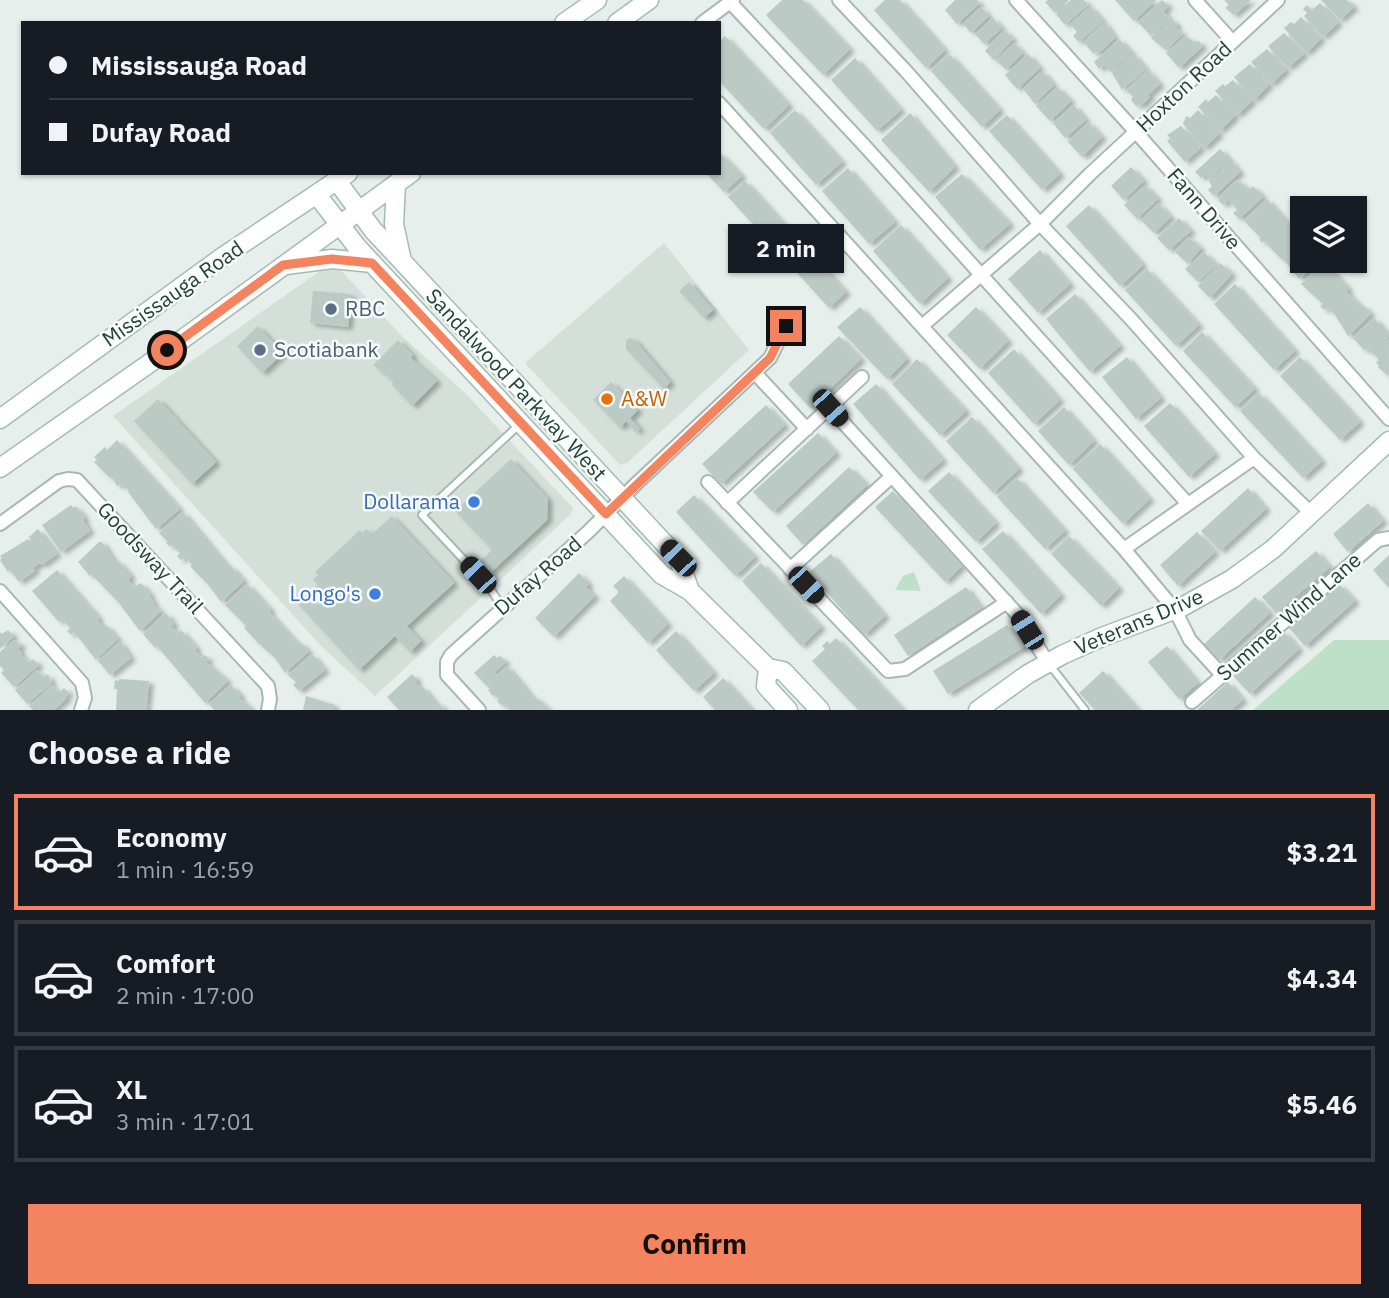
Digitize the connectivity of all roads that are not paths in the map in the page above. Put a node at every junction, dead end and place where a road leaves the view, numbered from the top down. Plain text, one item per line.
1 (597, 0) edge
2 (649, 0) edge
3 (839, 0) edge
4 (1016, 0) edge
5 (1195, 0) edge
6 (1278, 0) edge
7 (731, 1) edge
8 (567, 21) edge
9 (620, 21) edge
10 (705, 21) edge
11 (1233, 41) junction
12 (721, 105) edge
13 (1136, 132) junction
14 (408, 175) edge
15 (343, 177) edge
16 (396, 184) junction
17 (317, 195) junction
18 (359, 211) junction
19 (1040, 224) junction
20 (340, 225) junction
21 (402, 261) junction
22 (372, 263) junction
23 (283, 265) junction
24 (980, 274) junction
25 (786, 326) dead end
26 (922, 326) junction
27 (755, 373) junction
28 (863, 377) dead end
29 (830, 408) junction
30 (0, 419) edge
31 (1389, 419) edge
32 (522, 424) junction
33 (807, 429) junction
34 (1389, 441) edge
35 (1254, 458) junction
36 (0, 468) edge
37 (892, 475) junction
38 (708, 482) dead end
39 (621, 498) junction
40 (727, 503) junction
41 (1188, 504) junction
42 (1311, 513) junction
43 (606, 514) junction
44 (0, 524) edge
45 (1389, 538) edge
46 (1124, 549) junction
47 (790, 569) junction
48 (0, 591) edge
49 (690, 591) junction
50 (1007, 602) junction
51 (503, 608) junction
52 (1175, 610) junction
53 (1048, 663) junction
54 (768, 668) junction
55 (1223, 676) junction
56 (1192, 702) dead end
57 (81, 710) edge
58 (268, 710) edge
59 (479, 710) edge
60 (788, 710) edge
61 (820, 710) edge
62 (978, 710) edge
63 (1085, 710) edge

1 - 8 main road
2 - 9 main road
3 - 19 street
4 - 13 street, Fann Drive
5 - 11 street
6 - 11 street, Hoxton Road
7 - 10 street
7 - 24 street
11 - 13 street, Hoxton Road
12 - 26 street
13 - 19 street, Hoxton Road
13 - 31 street, Fann Drive
14 - 16 main road, Mississauga Road
15 - 17 main road, Mississauga Road
15 - 18 main road, Sandalwood Parkway West
16 - 18 main road, Mississauga Road
16 - 21 main road
17 - 20 main road, Sandalwood Parkway West
17 - 30 main road, Mississauga Road
18 - 20 main road, Mississauga Road
18 - 21 main road, Sandalwood Parkway West
19 - 24 street, Hoxton Road
19 - 35 street
20 - 22 main road, Sandalwood Parkway West
20 - 23 main road, Mississauga Road
21 - 39 main road, Sandalwood Parkway West
22 - 23 main road
22 - 32 main road, Sandalwood Parkway West
23 - 36 main road, Mississauga Road
24 - 26 street, Hoxton Road
24 - 41 street
25 - 27 street, Dufay Road
26 - 46 street
27 - 33 street
27 - 39 street, Dufay Road
28 - 29 street
29 - 33 street
29 - 37 street
32 - 43 main road, Sandalwood Parkway West
32 - 51 lane
33 - 40 street
34 - 42 main road, Veterans Drive
35 - 41 street
35 - 42 street
37 - 47 street
37 - 50 street
38 - 40 street
39 - 43 street, Dufay Road
39 - 49 main road, Sandalwood Parkway West
40 - 47 street
41 - 46 street
42 - 52 main road, Veterans Drive
43 - 49 main road, Sandalwood Parkway West
43 - 51 street, Dufay Road
44 - 58 street, Goodsway Trail
45 - 55 street, Summer Wind Lane
46 - 52 street
47 - 50 street
48 - 57 street
49 - 54 main road, Sandalwood Parkway West
50 - 53 street
51 - 59 street, Dufay Road
52 - 53 main road, Veterans Drive
52 - 55 street
53 - 62 main road, Veterans Drive
53 - 63 lane
54 - 60 main road, Sandalwood Parkway West
54 - 61 main road, Sandalwood Parkway West
55 - 56 street, Summer Wind Lane

